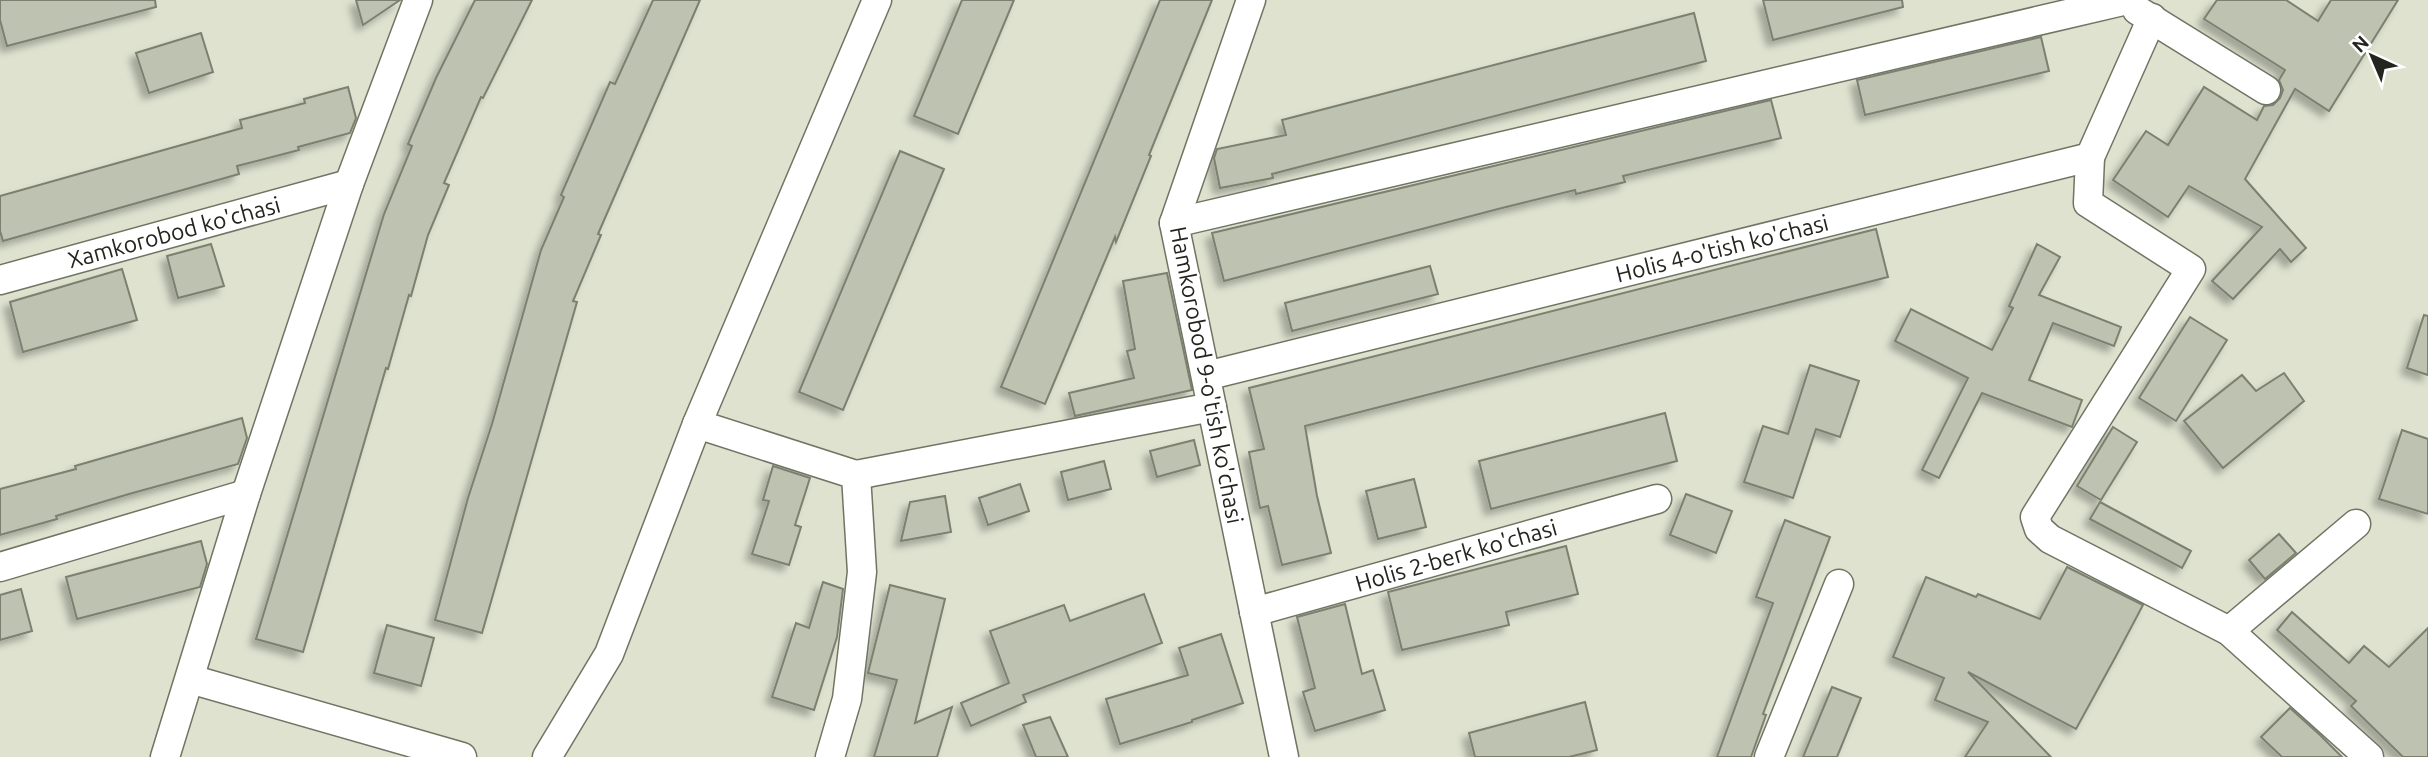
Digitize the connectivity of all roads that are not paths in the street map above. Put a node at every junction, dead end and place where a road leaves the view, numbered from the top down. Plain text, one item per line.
1 (418, 0) edge
2 (877, 0) edge
3 (1251, 0) edge
4 (2125, 1) edge
5 (2152, 18) junction
6 (2266, 90) dead end
7 (2090, 157) junction
8 (349, 184) junction
9 (1174, 223) junction
10 (0, 280) edge
11 (1206, 376) junction
12 (1212, 407) junction
13 (697, 424) junction
14 (856, 475) junction
15 (246, 494) junction
16 (1657, 499) dead end
17 (2356, 524) dead end
18 (0, 566) edge
19 (1839, 584) dead end
20 (1254, 612) junction
21 (2229, 631) junction
22 (190, 679) junction
23 (165, 757) edge
24 (462, 757) edge
25 (547, 757) edge
26 (830, 757) edge
27 (1284, 757) edge
28 (1769, 757) edge
29 (2369, 757) edge

1 - 8 street
2 - 13 street
3 - 9 street, Hamkorobod 9-o'tish ko'chasi
4 - 5 street
4 - 9 street
5 - 6 street
5 - 7 street
7 - 11 street, Holis 4-o'tish ko'chasi
7 - 21 street
8 - 10 street, Xamkorobod ko'chasi
8 - 15 street
9 - 11 street, Hamkorobod 9-o'tish ko'chasi
11 - 12 street, Hamkorobod 9-o'tish ko'chasi
12 - 14 street
12 - 20 street, Hamkorobod 9-o'tish ko'chasi
13 - 14 street
13 - 25 street
14 - 26 street
15 - 18 street
15 - 22 street
16 - 20 street, Holis 2-berk ko'chasi
17 - 21 street
19 - 28 street
20 - 27 street, Hamkorobod 9-o'tish ko'chasi
21 - 29 street
22 - 23 street
22 - 24 street

